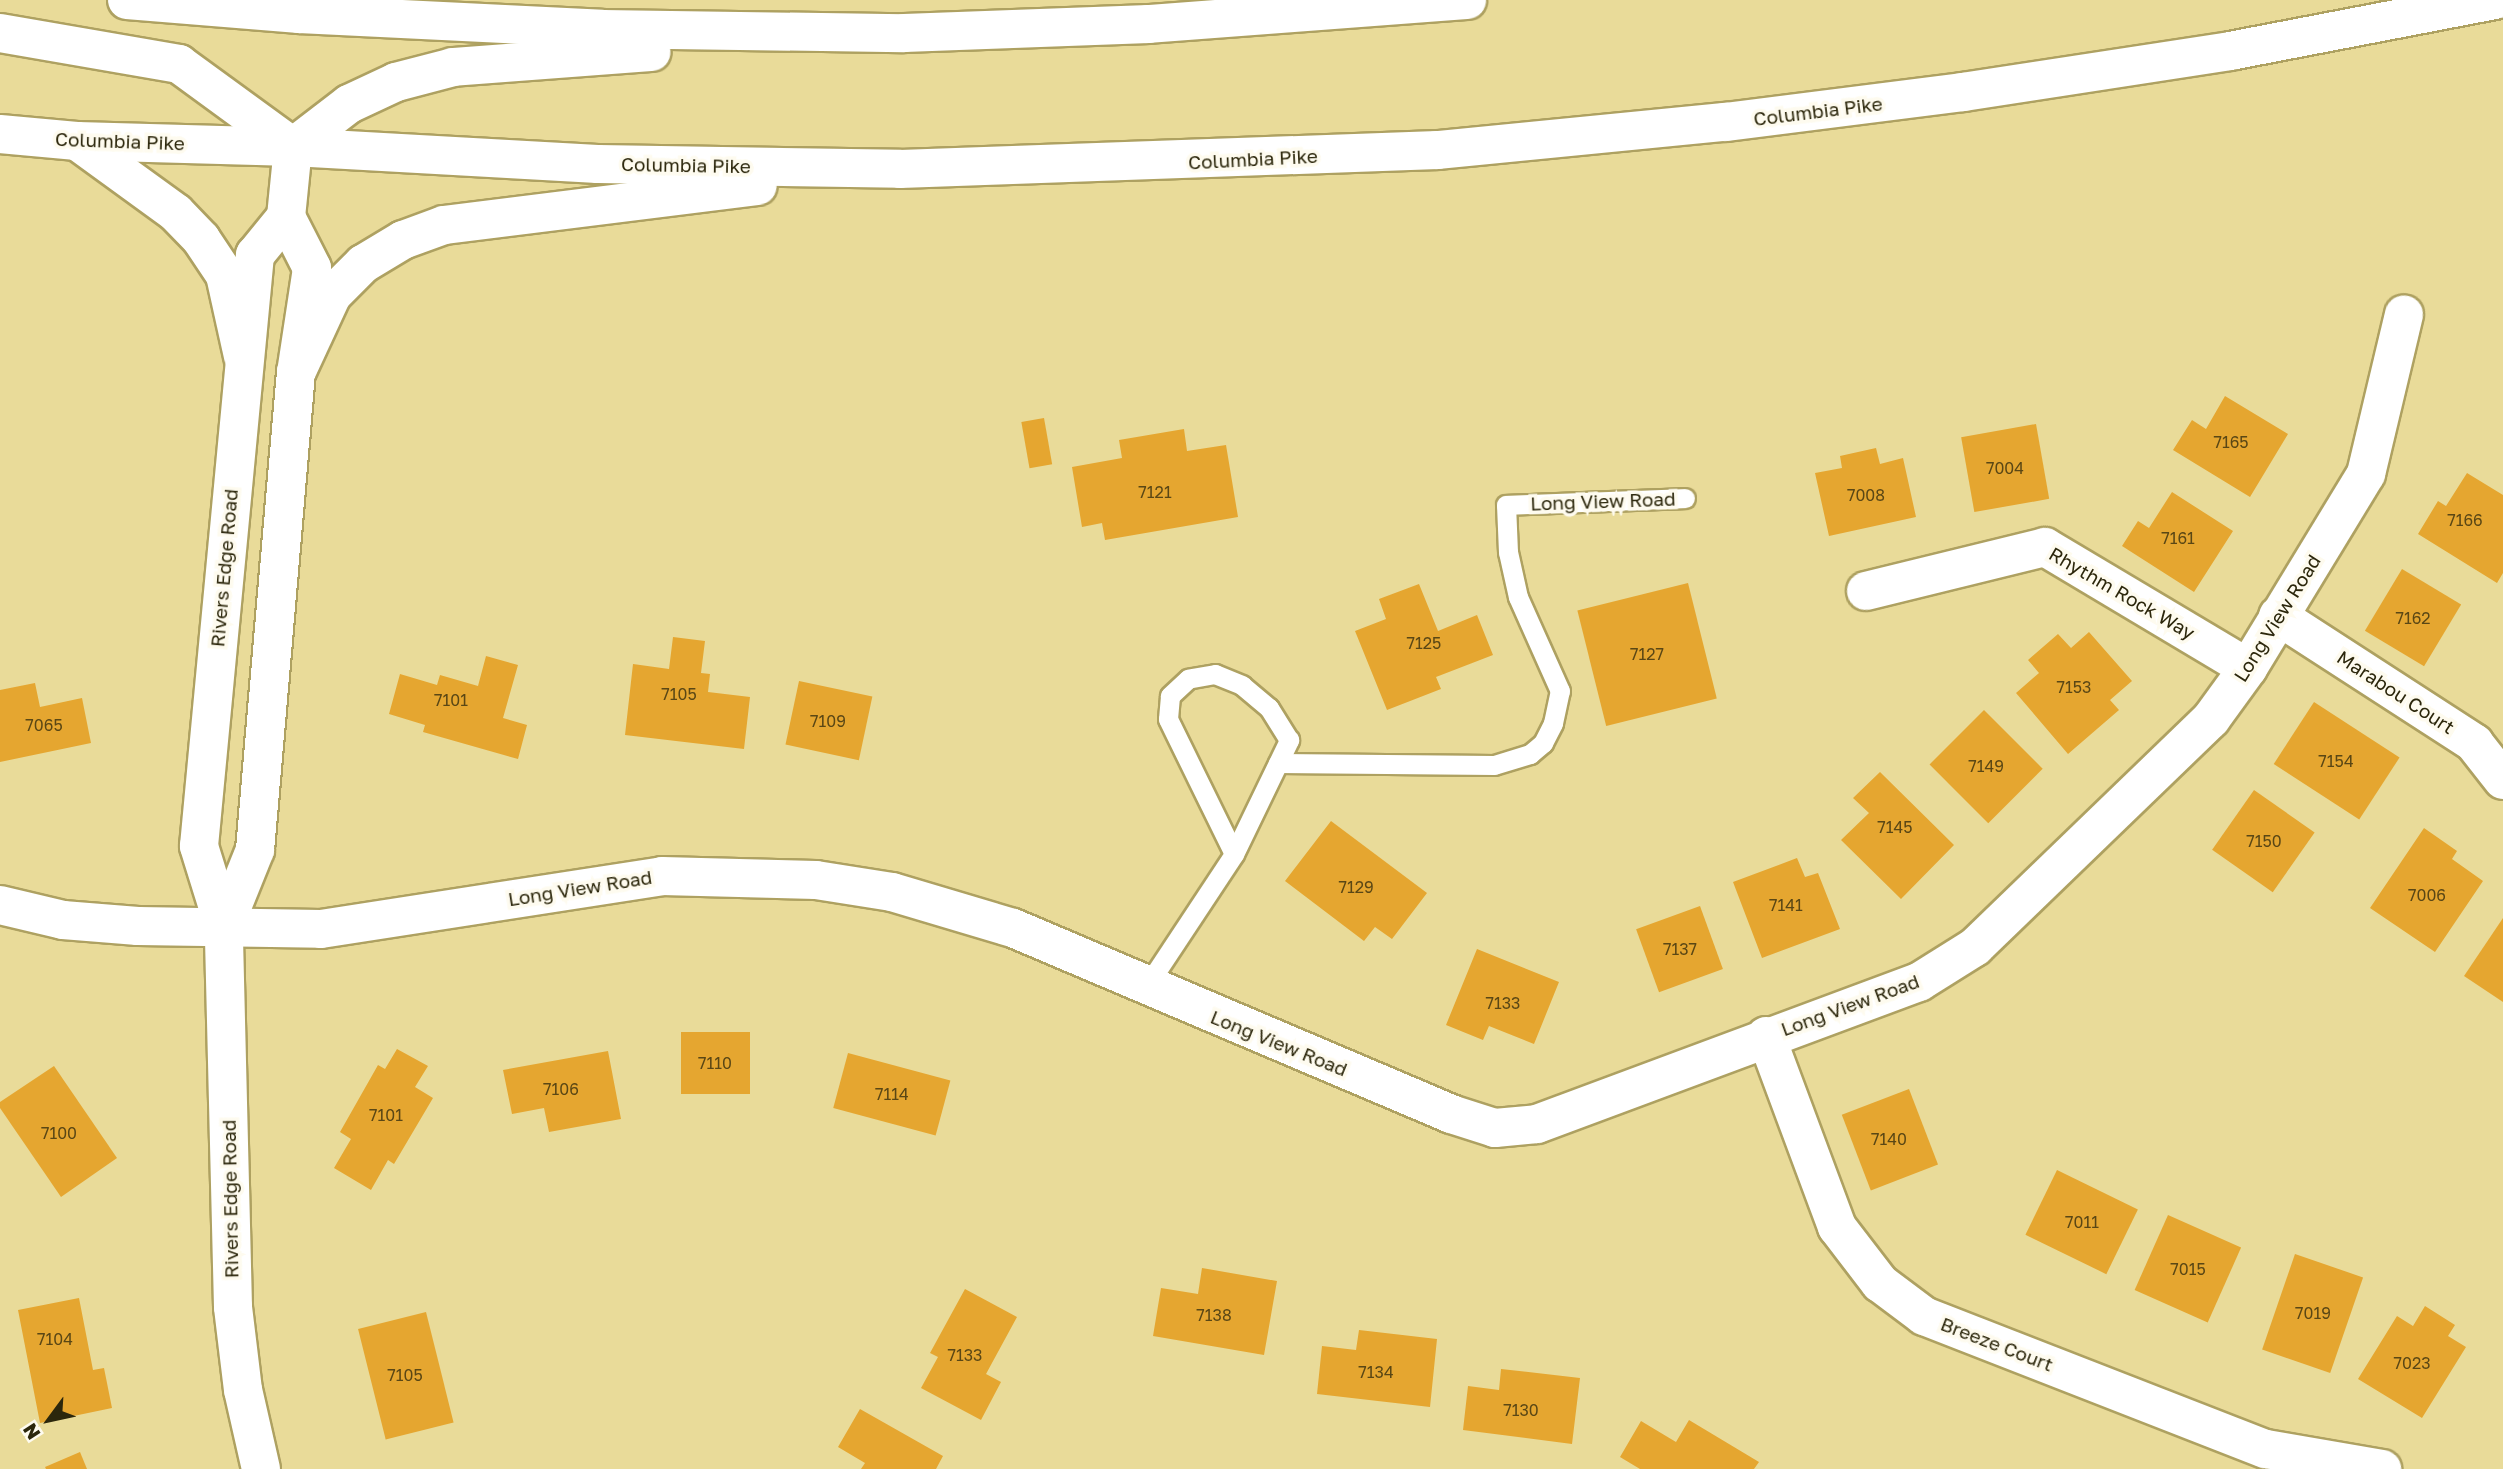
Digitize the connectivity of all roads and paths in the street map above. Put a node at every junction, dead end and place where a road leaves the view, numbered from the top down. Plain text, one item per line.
1 (127, 0) edge
2 (1467, 0) edge
3 (2496, 0) edge
4 (0, 33) edge
5 (904, 33) junction
6 (0, 134) edge
7 (77, 141) junction
8 (293, 147) junction
9 (900, 169) junction
10 (286, 217) junction
11 (2404, 314) dead end
12 (243, 355) junction
13 (296, 373) junction
14 (1685, 498) dead end
15 (1866, 591) dead end
16 (2278, 616) junction
17 (2248, 668) junction
18 (1278, 762) junction
19 (2503, 780) edge
20 (1234, 854) junction
21 (0, 905) edge
22 (223, 927) junction
23 (1146, 987) junction
24 (1766, 1036) junction
25 (261, 1469) edge
26 (2382, 1469) edge

1 - 5 main road
2 - 5 main road
3 - 9 main road, Columbia Pike
4 - 8 main road
5 - 8 main road
6 - 7 main road, Columbia Pike
7 - 8 main road, Columbia Pike
7 - 12 main road
8 - 9 main road, Columbia Pike
8 - 10 main road
9 - 13 main road
10 - 12 main road, Rivers Edge Road
10 - 13 main road, Rivers Edge Road
11 - 16 main road, Long View Road
12 - 22 main road, Rivers Edge Road
13 - 22 main road, Rivers Edge Road
14 - 18 lane, Long View Road
15 - 17 main road, Rhythm Rock Way
16 - 17 main road, Long View Road
16 - 19 main road, Marabou Court
17 - 24 main road, Long View Road
18 - 20 lane
18 - 20 lane
20 - 23 lane
21 - 22 main road, Long View Road
22 - 23 main road, Long View Road
22 - 25 main road, Rivers Edge Road
23 - 24 main road, Long View Road
24 - 26 main road, Breeze Court

